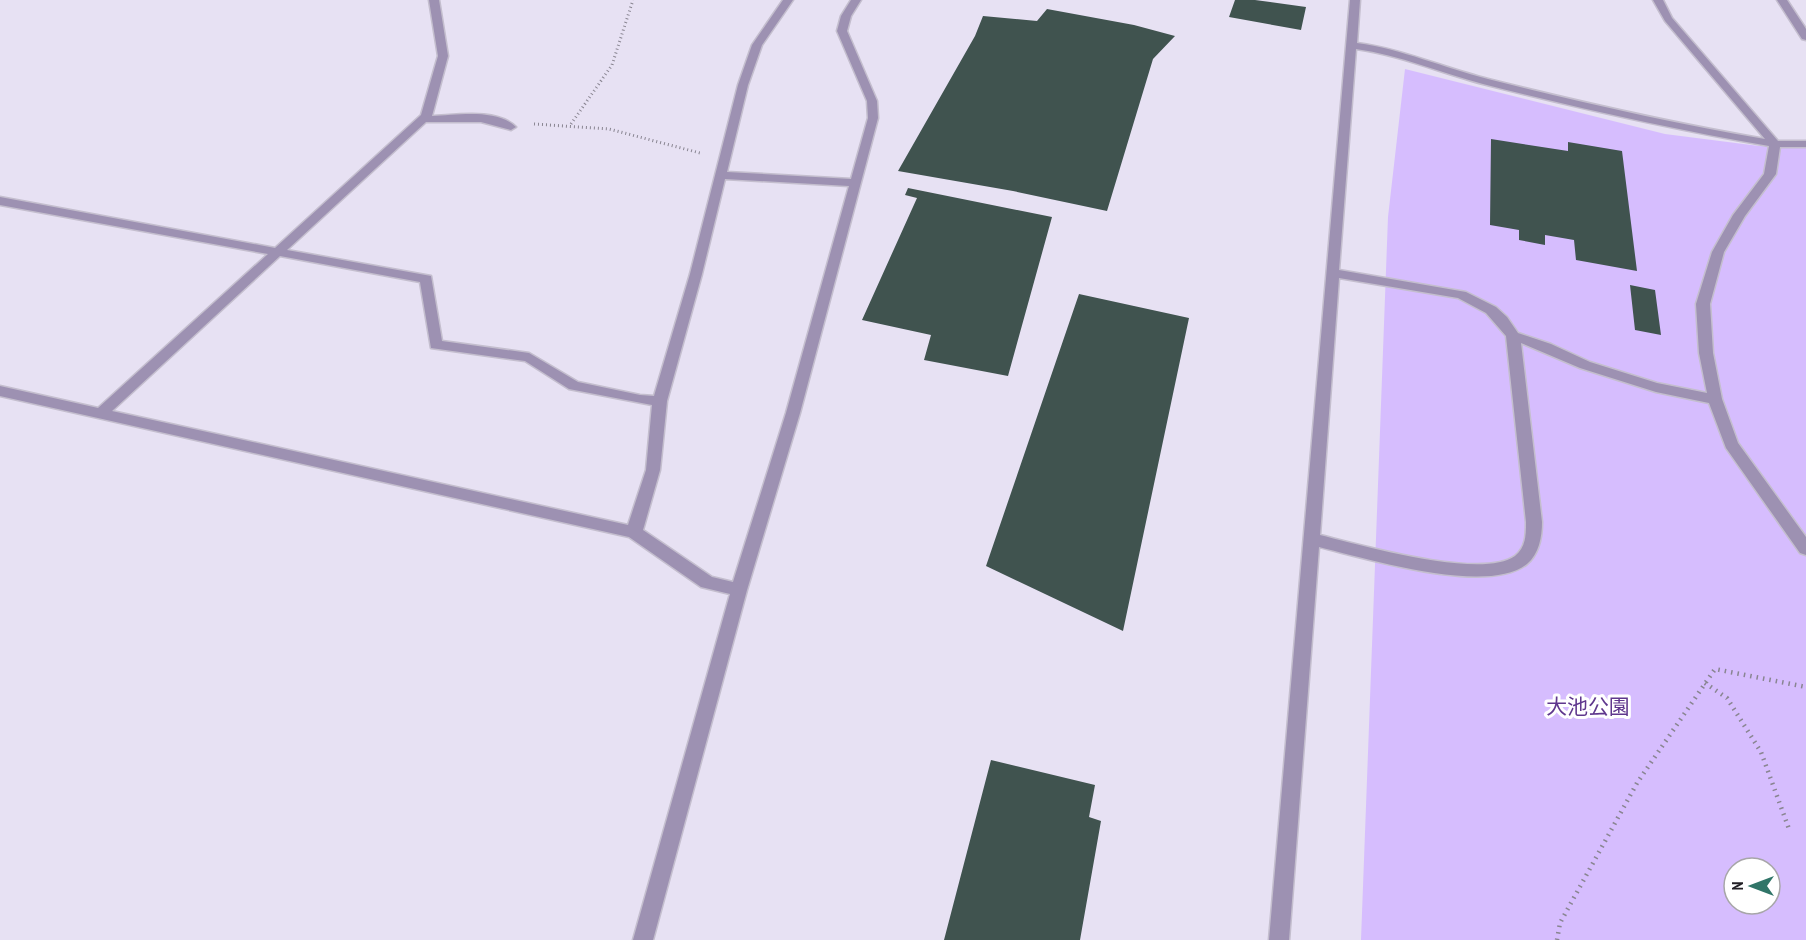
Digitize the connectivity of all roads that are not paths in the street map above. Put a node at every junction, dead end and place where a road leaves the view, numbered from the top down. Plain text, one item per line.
1 (434, 0) edge
2 (788, 0) edge
3 (856, 0) edge
4 (1355, 0) edge
5 (1658, 0) edge
6 (1782, 0) edge
7 (1801, 22) edge
8 (1806, 37) edge
9 (1351, 45) junction
10 (424, 119) junction
11 (508, 126) road end
12 (1774, 144) junction
13 (1806, 144) edge
14 (720, 175) junction
15 (856, 183) junction
16 (0, 201) edge
17 (279, 250) junction
18 (1332, 273) junction
19 (1513, 336) junction
20 (0, 391) edge
21 (1715, 399) junction
22 (660, 400) junction
23 (100, 414) junction
24 (634, 532) junction
25 (1311, 539) junction
26 (1806, 549) edge
27 (739, 590) junction
28 (643, 940) edge
29 (1279, 940) edge

1 - 10 street
2 - 14 street
3 - 15 street
4 - 9 street
5 - 12 street
6 - 7 street
7 - 8 street
9 - 12 street
9 - 18 street
10 - 11 street
10 - 17 street
12 - 13 street
12 - 21 street
14 - 15 street
14 - 22 street
15 - 27 street
16 - 17 street
17 - 22 street
17 - 23 street
18 - 19 street
18 - 25 street
19 - 21 street
19 - 25 street
20 - 23 street
21 - 26 street
22 - 24 street
23 - 24 street
24 - 27 street
25 - 29 street
27 - 28 street

